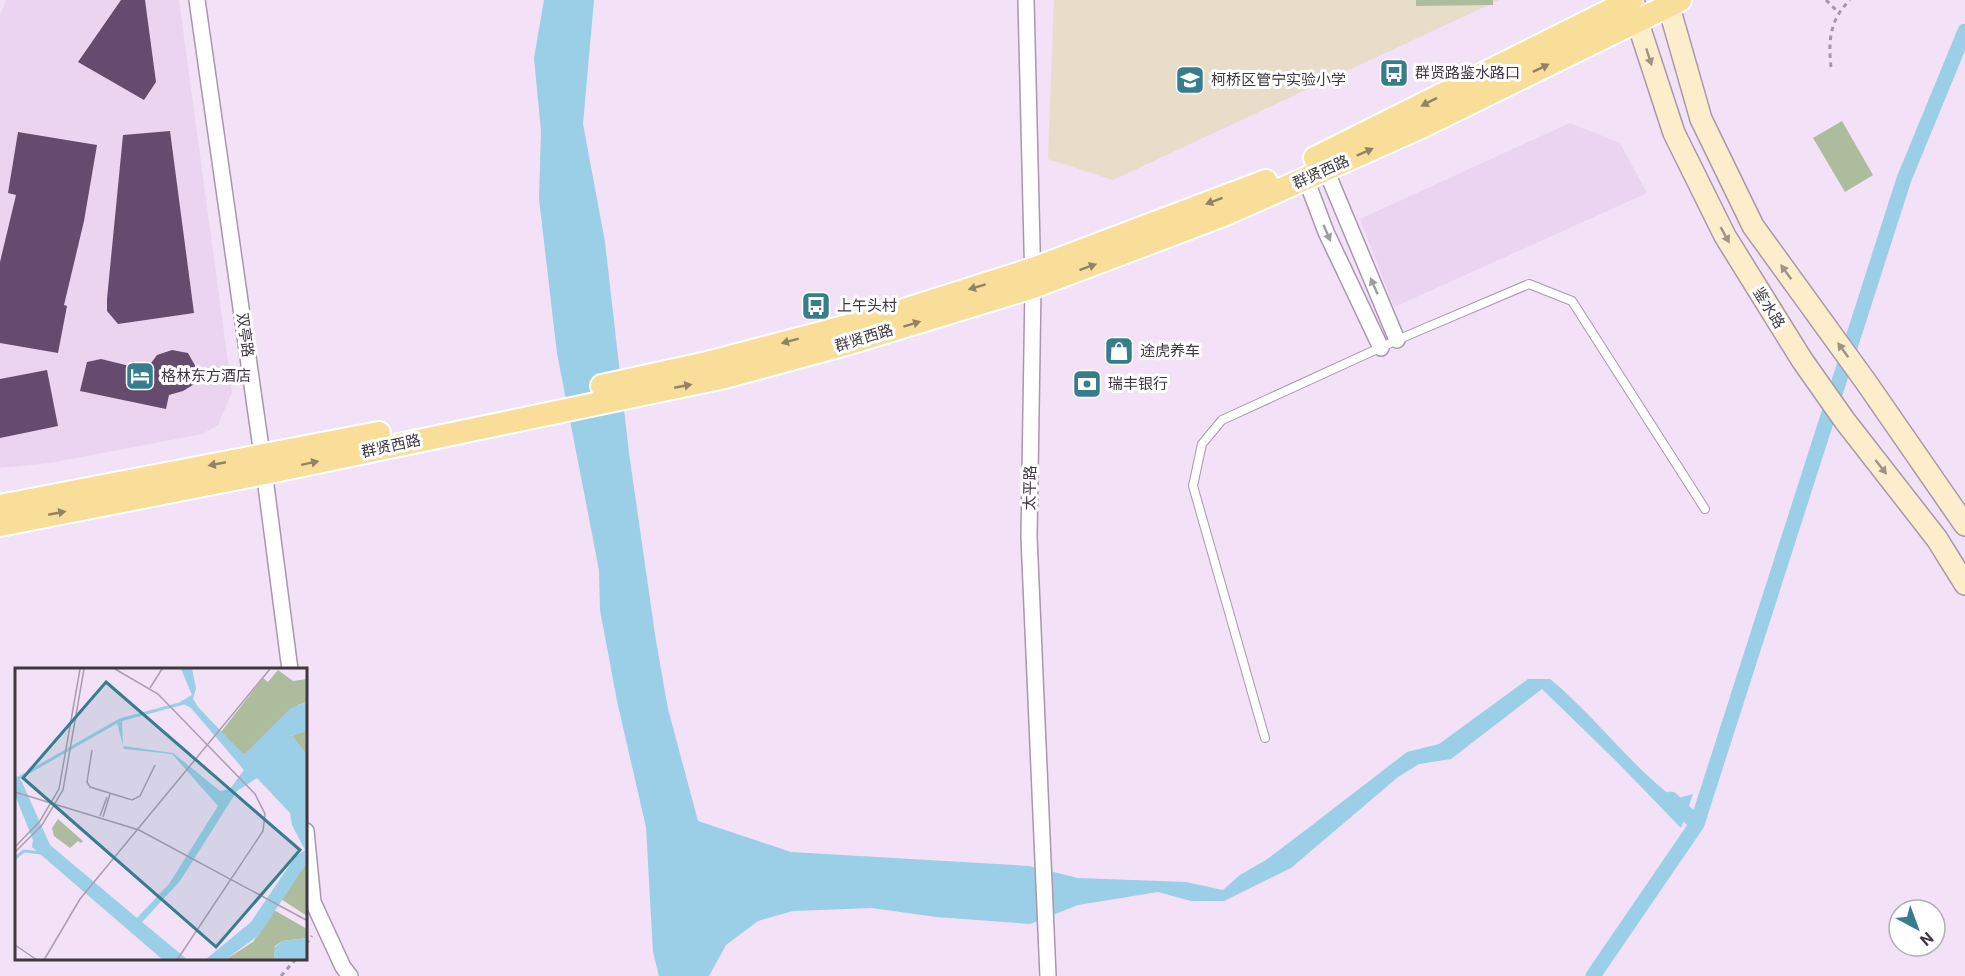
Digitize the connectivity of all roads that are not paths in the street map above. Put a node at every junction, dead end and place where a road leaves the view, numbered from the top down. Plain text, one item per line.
1 (197, 0) edge
2 (1026, 0) edge
3 (1671, 2) edge
4 (1634, 7) edge
5 (1316, 174) junction
6 (1033, 278) junction
7 (1397, 340) junction
8 (1381, 348) junction
9 (264, 464) junction
10 (0, 506) edge
11 (1705, 509) dead end
12 (0, 525) edge
13 (1965, 525) edge
14 (1965, 584) edge
15 (290, 668) edge
16 (1264, 738) dead end
17 (308, 852) edge
18 (350, 976) edge
19 (1048, 976) edge

1 - 9 street, 双亭路
2 - 6 street, 太平路
3 - 4 main road, 群贤西路
13 -> 3 street
5 -> 4 main road, 群贤西路
4 -> 6 main road, 群贤西路
4 -> 14 street, 鉴水路
6 -> 5 main road, 群贤西路
7 -> 5 street
5 -> 8 street
6 - 9 main road, 群贤西路
6 - 19 street, 太平路
7 - 8 lane
7 - 11 lane
8 - 16 lane
9 -> 10 main road, 群贤西路
12 -> 9 main road, 群贤西路
9 - 15 street, 双亭路
17 - 18 street

